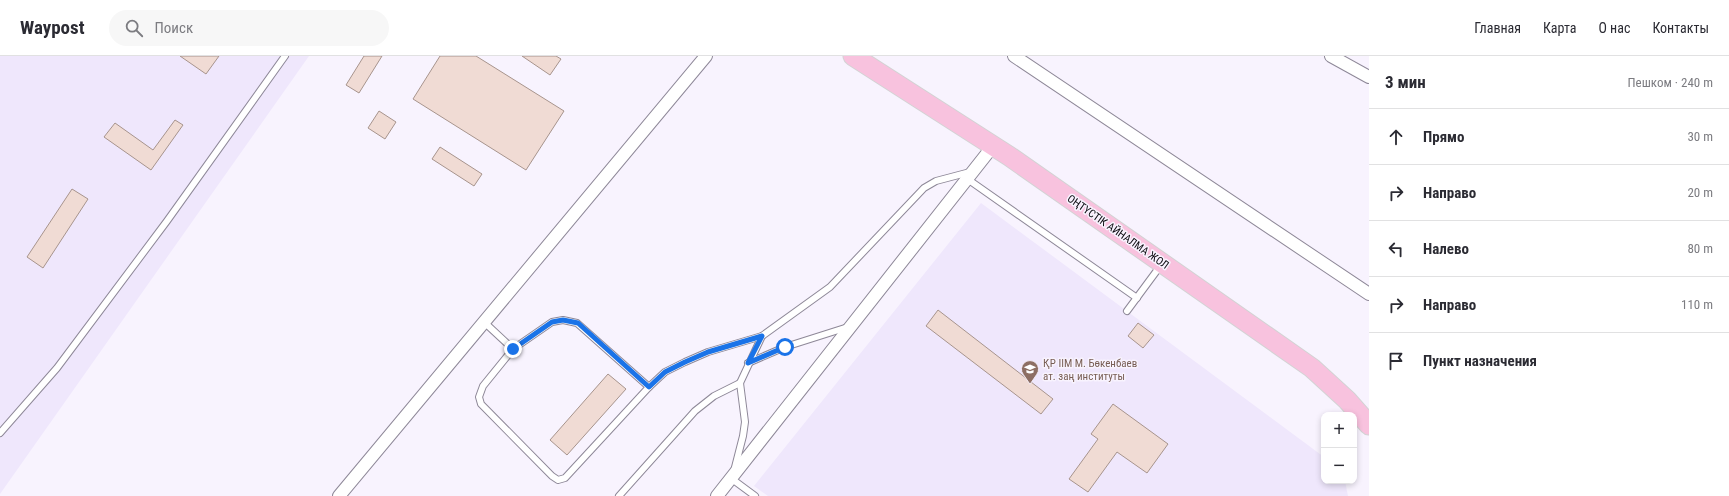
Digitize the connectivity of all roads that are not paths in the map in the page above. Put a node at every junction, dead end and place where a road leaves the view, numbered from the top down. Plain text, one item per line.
1 (285, 56) edge
2 (706, 56) edge
3 (853, 56) edge
4 (1014, 56) edge
5 (1331, 56) edge
6 (1369, 78) edge
7 (993, 146) junction
8 (969, 175) junction
9 (1162, 264) junction
10 (1369, 294) edge
11 (1137, 298) junction
12 (1127, 311) dead end
13 (484, 322) junction
14 (852, 326) junction
15 (762, 336) junction
16 (513, 349) junction
17 (748, 363) junction
18 (740, 383) junction
19 (649, 387) junction
20 (1369, 426) edge
21 (0, 433) edge
22 (732, 479) junction
23 (339, 496) edge
24 (619, 496) edge
25 (717, 496) edge
26 (755, 496) edge

1 - 21 lane
2 - 13 street
3 - 7 highway, ОҢТҮСТІК АЙНАЛМА ЖОЛ
4 - 10 street
5 - 6 street
7 - 8 street
7 - 9 highway, ОҢТҮСТІК АЙНАЛМА ЖОЛ
8 - 11 lane
8 - 14 street
8 - 15 lane
9 - 11 lane
9 - 20 highway, ОҢТҮСТІК АЙНАЛМА ЖОЛ
11 - 12 lane
13 - 16 lane
13 - 23 street
14 - 17 lane
14 - 22 street
15 - 17 lane
15 - 19 lane
16 - 19 lane
16 - 19 lane
17 - 18 lane
18 - 22 lane
18 - 24 lane
22 - 25 street
22 - 26 lane

